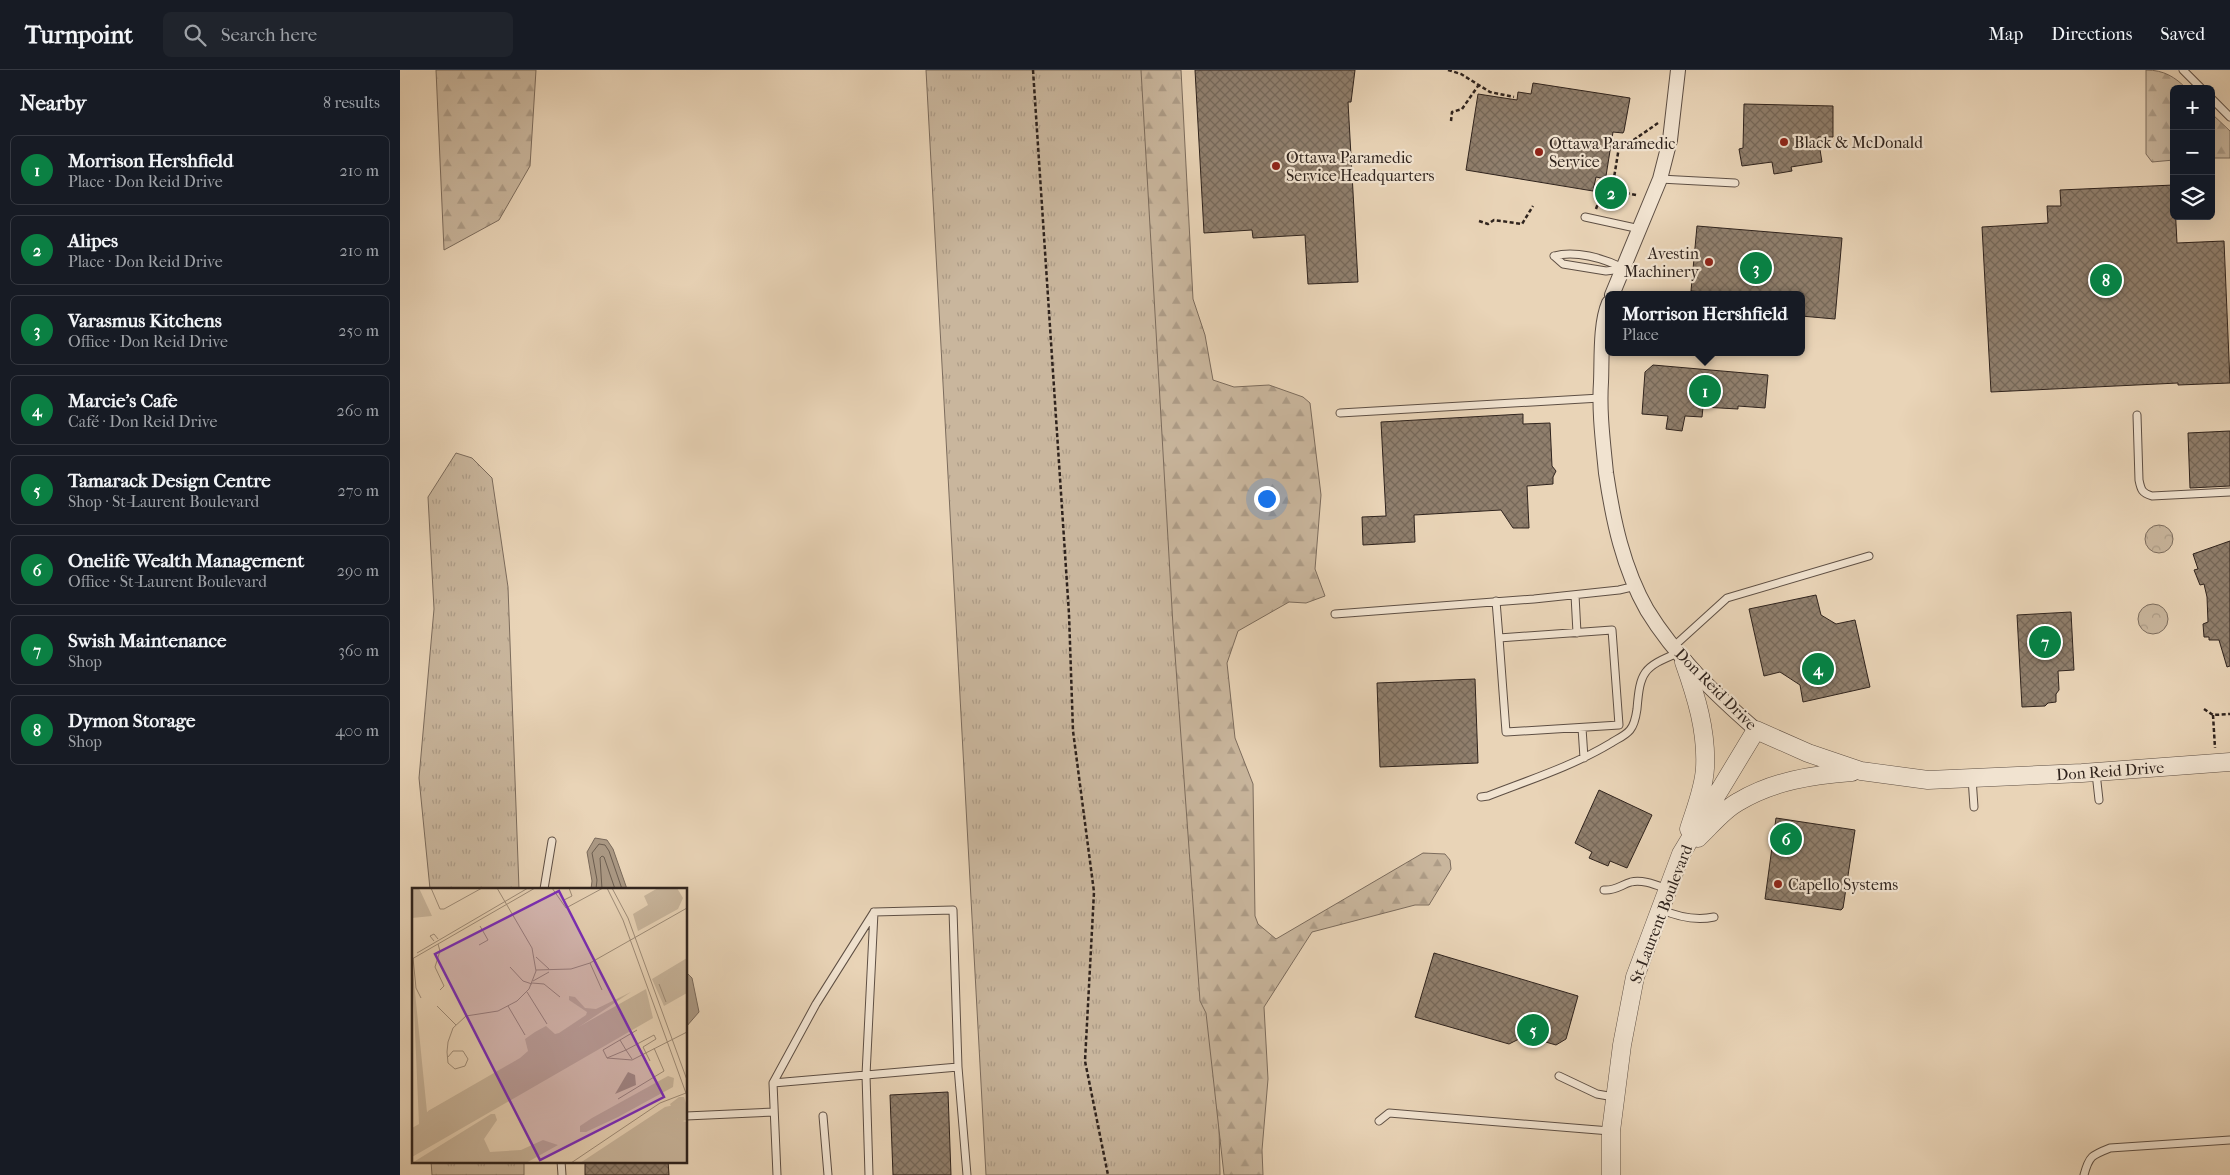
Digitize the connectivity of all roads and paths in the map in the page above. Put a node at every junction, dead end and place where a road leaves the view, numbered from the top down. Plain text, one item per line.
1 (1033, 70) edge
2 (1448, 70) edge
3 (1678, 70) edge
4 (2183, 70) edge
5 (2198, 85) edge
6 (1478, 86) junction
7 (1514, 97) dead end
8 (2215, 102) edge
9 (2230, 117) edge
10 (1451, 121) dead end
11 (1658, 123) dead end
12 (1660, 179) junction
13 (1735, 183) dead end
14 (1612, 190) junction
15 (1636, 195) dead end
16 (1532, 206) dead end
17 (1584, 217) dead end
18 (1594, 219) junction
19 (1479, 222) dead end
20 (1640, 229) junction
21 (1624, 269) junction
22 (1614, 291) edge
23 (1605, 341) edge
24 (1600, 398) junction
25 (1340, 413) dead end
26 (2137, 414) dead end
27 (2230, 492) edge
28 (1869, 556) dead end
29 (1636, 586) junction
30 (1575, 595) junction
31 (1496, 601) junction
32 (1335, 614) dead end
33 (1577, 633) junction
34 (1498, 638) junction
35 (1678, 654) junction
36 (2204, 709) dead end
37 (2230, 714) edge
38 (2213, 715) junction
39 (1582, 728) junction
40 (1756, 730) junction
41 (2215, 749) dead end
42 (1584, 758) junction
43 (2230, 762) edge
44 (1861, 771) junction
45 (2096, 772) junction
46 (1972, 778) junction
47 (1481, 797) dead end
48 (2099, 800) dead end
49 (1974, 807) dead end
50 (552, 841) dead end
51 (1681, 854) junction
52 (544, 888) edge
53 (1668, 889) junction
54 (1604, 890) dead end
55 (1660, 909) junction
56 (874, 912) junction
57 (1714, 917) dead end
58 (958, 1067) junction
59 (866, 1075) junction
60 (1559, 1076) dead end
61 (773, 1083) junction
62 (1615, 1097) junction
63 (774, 1112) junction
64 (688, 1116) edge
65 (823, 1116) dead end
66 (1378, 1121) dead end
67 (1611, 1131) junction
68 (2230, 1140) edge
69 (561, 1162) edge
70 (562, 1175) edge
71 (778, 1175) edge
72 (828, 1175) edge
73 (869, 1175) edge
74 (967, 1175) edge
75 (1108, 1175) edge
76 (1611, 1175) edge
77 (2084, 1175) edge

1 - 75 path
2 - 6 path
3 - 12 street
4 - 5 lane
6 - 7 path
6 - 10 path
8 - 9 lane
11 - 14 path
12 - 13 lane
12 - 20 street
14 - 15 path
14 - 18 path
16 - 19 path
17 - 18 lane
18 - 20 lane
20 - 21 street
21 - 21 lane
21 - 22 street
23 - 24 street, Don Reid Drive
24 - 25 lane
24 - 29 street, Don Reid Drive
26 - 27 lane
28 - 35 lane
29 - 30 lane
29 - 35 street, Don Reid Drive
30 - 31 lane
30 - 33 lane
31 - 32 lane
31 - 34 lane
33 - 34 lane
33 - 39 lane
34 - 39 lane
35 - 40 street, Don Reid Drive
35 - 42 lane
35 - 51 street
36 - 38 path
37 - 38 path
38 - 41 path
39 - 42 lane
40 - 44 street, Don Reid Drive
40 - 51 street, St-Laurent Boulevard
42 - 47 lane
43 - 45 street, Don Reid Drive
44 - 46 street, Don Reid Drive
44 - 51 street
45 - 46 street, Don Reid Drive
45 - 48 lane
46 - 49 lane
50 - 52 lane
51 - 53 street, St-Laurent Boulevard
53 - 54 lane
53 - 55 street, St-Laurent Boulevard
55 - 57 lane
55 - 62 street, St-Laurent Boulevard
56 - 58 lane
56 - 59 lane
56 - 61 lane
58 - 59 lane
58 - 74 lane
59 - 61 lane
59 - 73 lane
60 - 62 lane
61 - 63 lane
62 - 67 street, St-Laurent Boulevard
63 - 64 lane
63 - 71 lane
65 - 72 lane
66 - 67 lane
67 - 76 street, St-Laurent Boulevard
68 - 77 lane
69 - 70 lane

